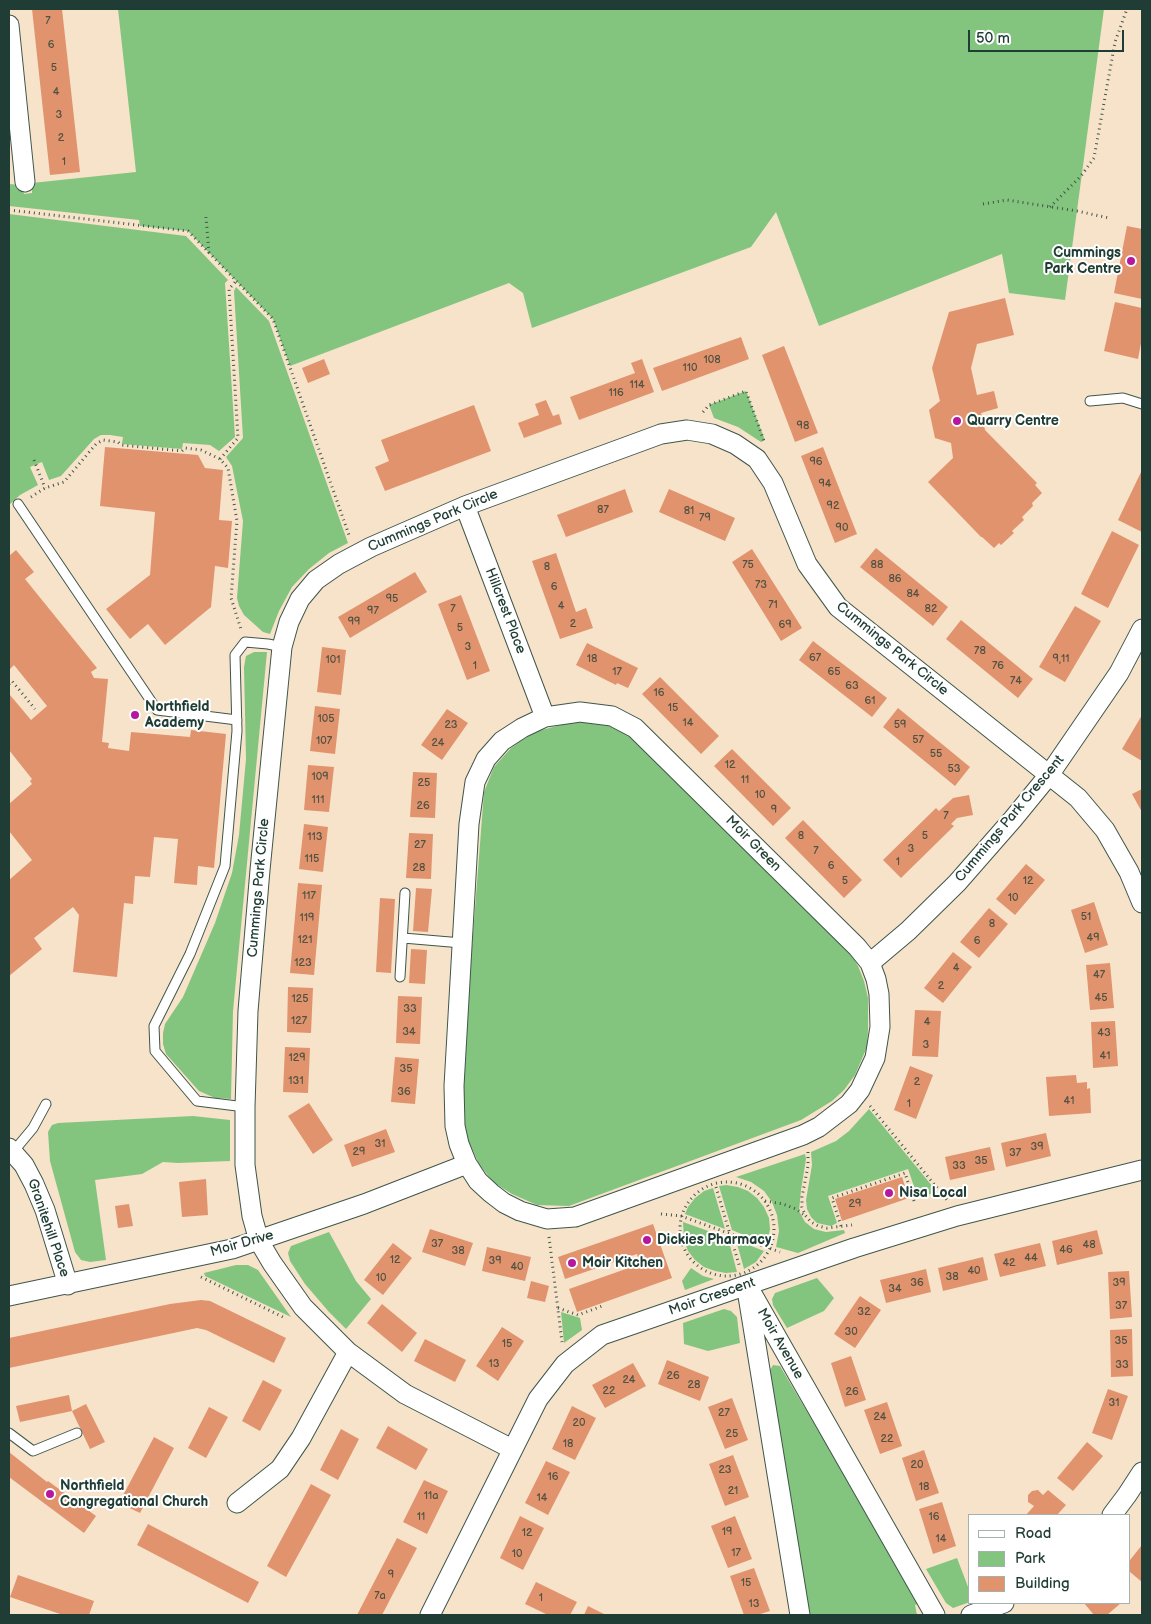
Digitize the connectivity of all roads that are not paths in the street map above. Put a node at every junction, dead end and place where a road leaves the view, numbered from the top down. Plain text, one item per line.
1 (9, 25) edge
2 (19, 172) edge
3 (1090, 401) dead end
4 (1142, 404) edge
5 (18, 504) road end
6 (464, 506) junction
7 (1142, 629) edge
8 (282, 646) junction
9 (545, 717) junction
10 (237, 720) junction
11 (1049, 775) junction
12 (405, 893) dead end
13 (1142, 903) edge
14 (402, 938) junction
15 (462, 942) junction
16 (870, 963) junction
17 (400, 977) dead end
18 (46, 1104) dead end
19 (245, 1107) junction
20 (11, 1150) edge
21 (467, 1164) junction
22 (1142, 1170) edge
23 (259, 1241) junction
24 (745, 1280) junction
25 (68, 1284) junction
26 (9, 1296) edge
27 (348, 1352) junction
28 (9, 1433) edge
29 (77, 1433) dead end
30 (512, 1449) junction
31 (1142, 1472) edge
32 (237, 1503) dead end
33 (1113, 1514) edge
34 (1001, 1604) edge
35 (438, 1613) edge
36 (800, 1615) edge
37 (935, 1615) edge
38 (971, 1615) edge

1 - 2 street
3 - 4 lane
5 - 10 lane
6 - 8 street, Cummings Park Circle
6 - 9 street, Hillcrest Place
6 - 11 street, Cummings Park Circle
7 - 11 street, Cummings Park Crescent
8 - 10 lane
8 - 19 street, Cummings Park Circle
9 - 15 street, Moir Green
9 - 16 street, Moir Green
10 - 19 lane
11 - 13 street, Cummings Park Circle
11 - 16 street, Cummings Park Crescent
12 - 14 lane
14 - 15 lane
14 - 17 lane
15 - 21 street, Moir Green
16 - 21 street, Moir Green
18 - 20 lane
19 - 23 street, Cummings Park Circle
20 - 25 street, Granitehill Place
21 - 23 street, Moir Drive
22 - 24 street, Moir Crescent
23 - 25 street, Moir Drive
23 - 27 street, Cummings Park Circle
24 - 30 street, Moir Crescent
24 - 36 street, Moir Avenue
24 - 37 street, Moir Avenue
25 - 26 street, Moir Drive
27 - 30 street, Cummings Park Circle
27 - 32 street
28 - 29 lane
30 - 35 street, Moir Crescent
31 - 33 street
34 - 38 street

